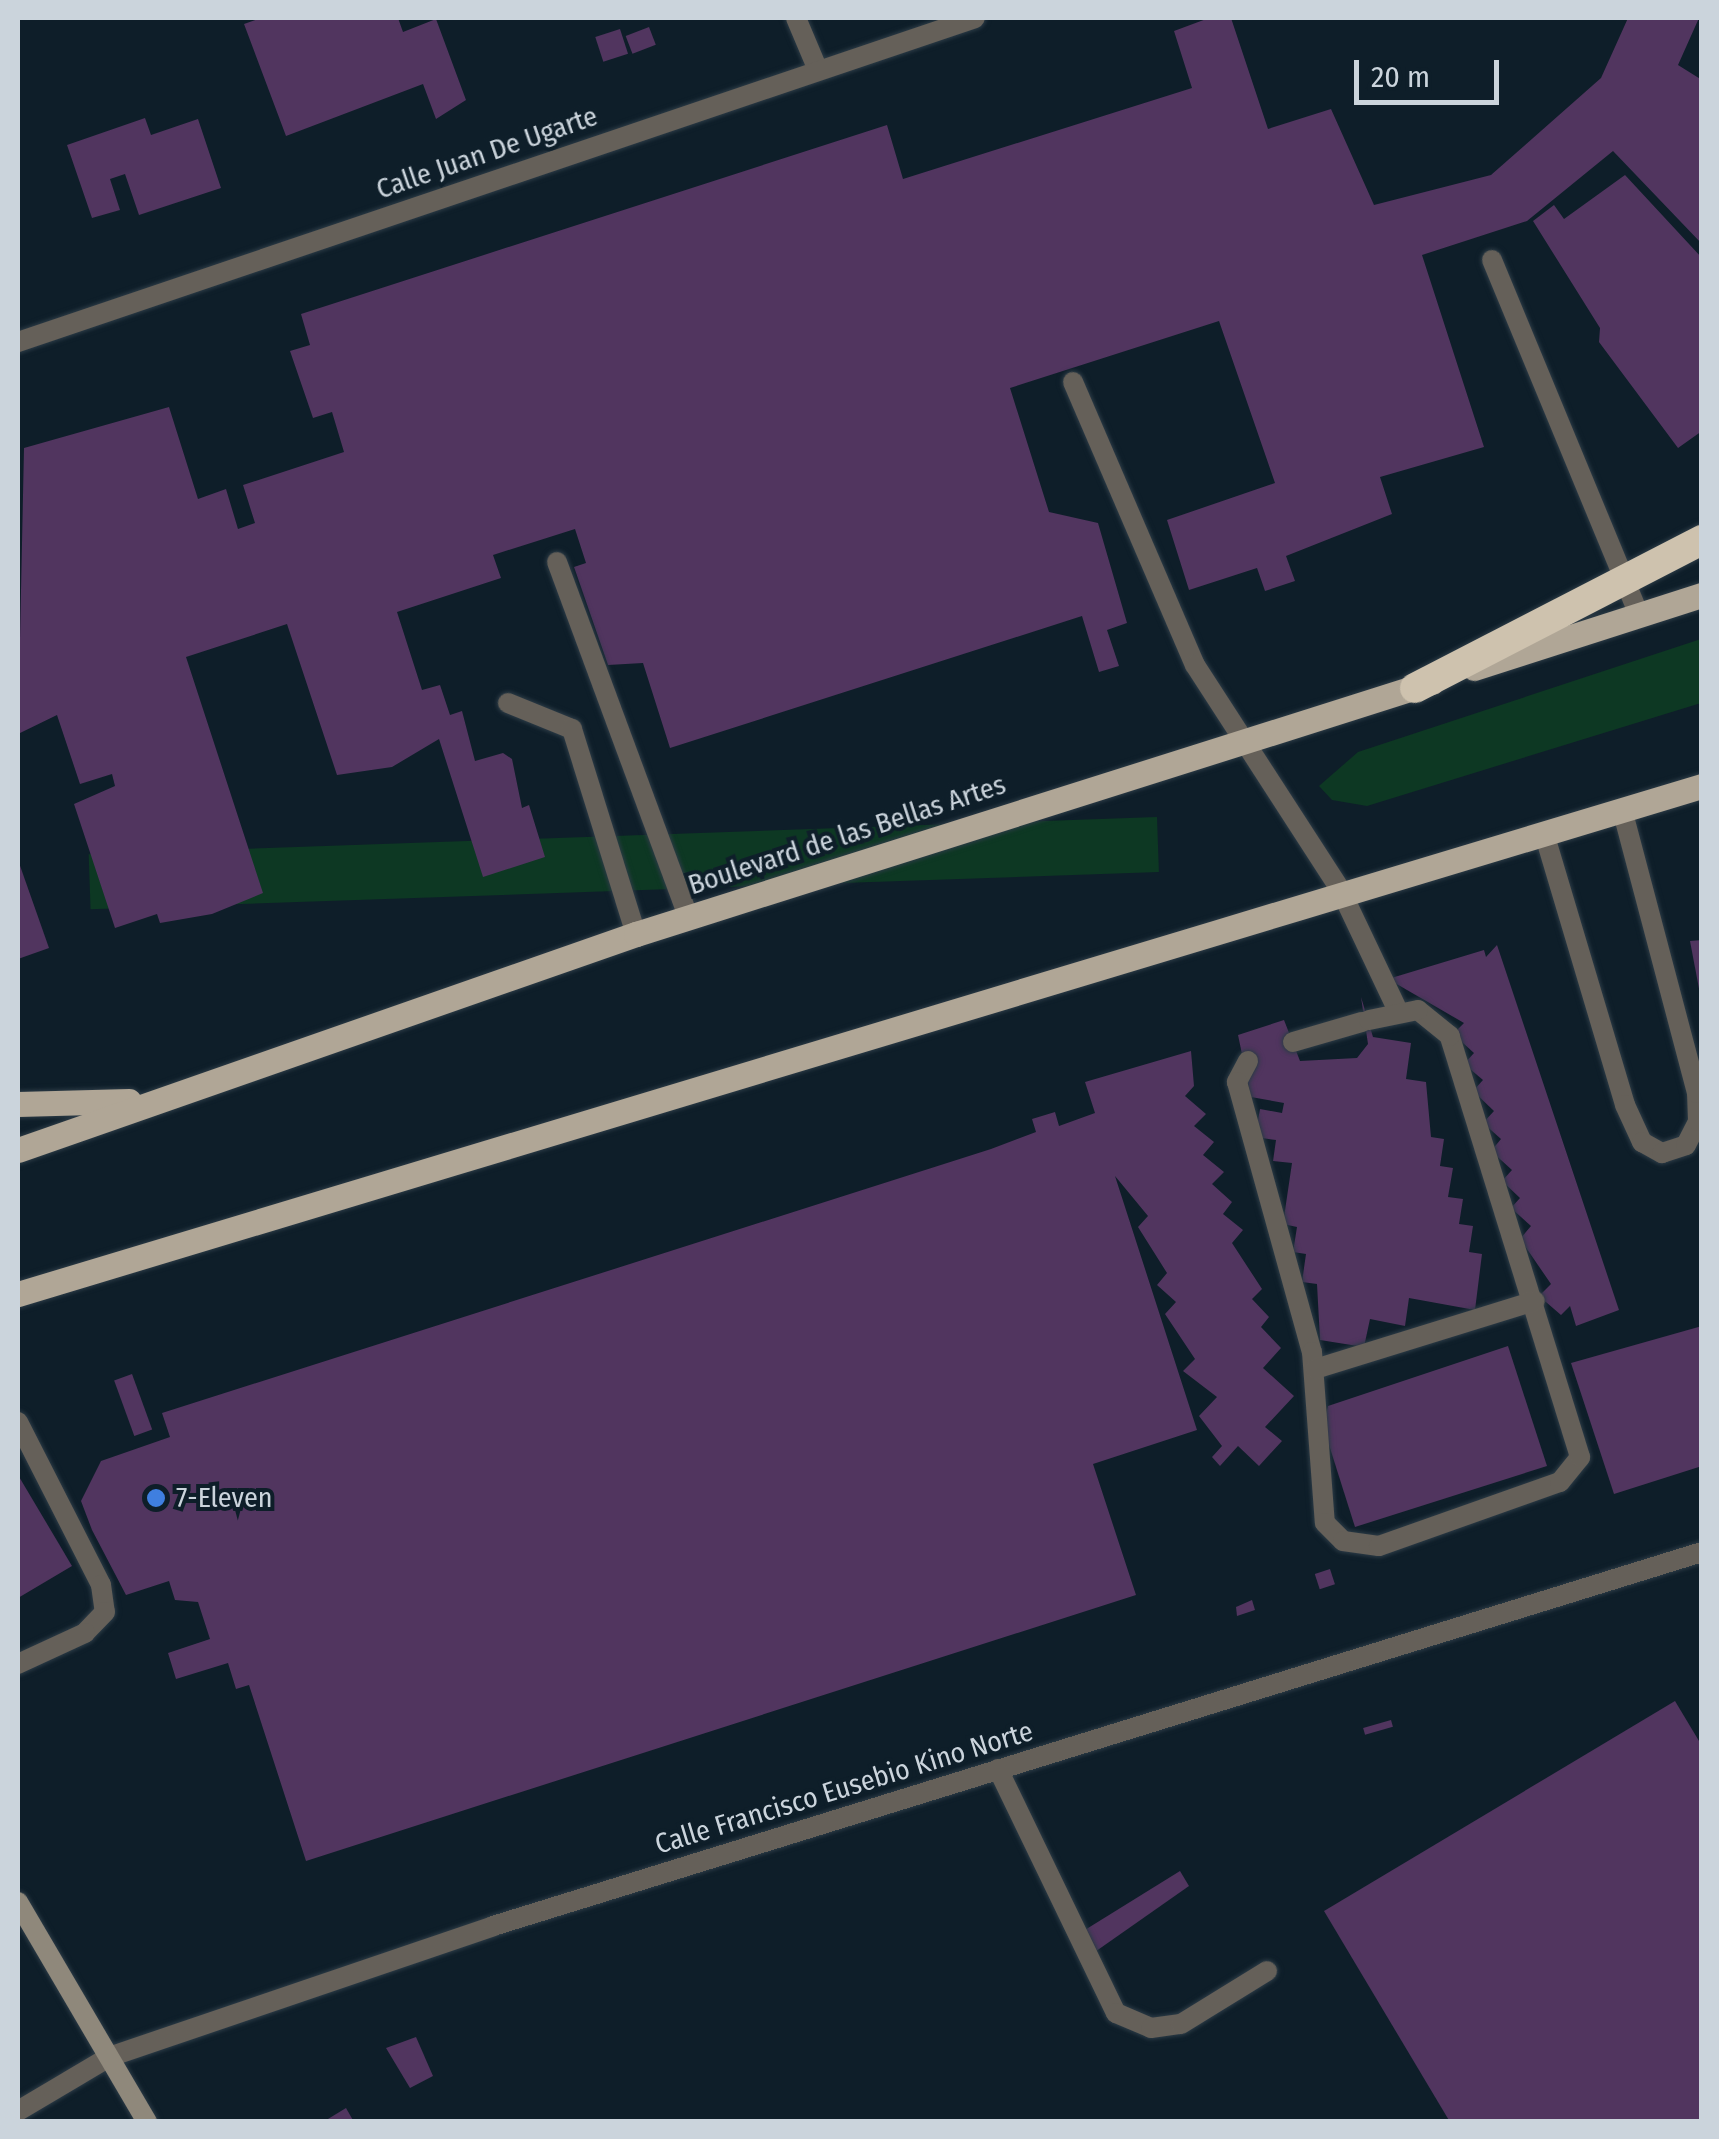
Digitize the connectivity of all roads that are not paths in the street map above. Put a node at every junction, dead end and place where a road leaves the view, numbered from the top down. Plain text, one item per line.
1 (796, 18) edge
2 (975, 18) edge
3 (818, 70) junction
4 (1492, 260) dead end
5 (18, 342) edge
6 (1073, 382) dead end
7 (1702, 540) edge
8 (557, 562) dead end
9 (1624, 579) junction
10 (1702, 594) edge
11 (1639, 615) junction
12 (1415, 688) junction
13 (508, 702) dead end
14 (1242, 737) junction
15 (1702, 786) edge
16 (1660, 798) junction
17 (1702, 801) edge
18 (1622, 810) junction
19 (1544, 833) junction
20 (1341, 891) junction
21 (689, 918) junction
22 (636, 934) junction
23 (1398, 1011) junction
24 (1292, 1042) dead end
25 (1248, 1061) dead end
26 (144, 1101) junction
27 (18, 1104) edge
28 (18, 1150) edge
29 (18, 1294) edge
30 (1535, 1301) junction
31 (1315, 1370) junction
32 (18, 1422) edge
33 (1702, 1552) edge
34 (18, 1664) edge
35 (998, 1769) junction
36 (18, 1902) edge
37 (1267, 1970) dead end
38 (109, 2057) junction
39 (18, 2111) edge
40 (147, 2122) edge

1 - 3 street
2 - 3 street, Calle Juan De Ugarte
3 - 5 street, Calle Juan De Ugarte
4 - 9 street
6 - 14 street
7 - 9 highway
8 - 21 street
9 - 11 street
9 - 12 highway
10 - 11 main road, Boulevard de las Bellas Artes
11 - 12 main road, Boulevard de las Bellas Artes
12 - 14 main road, Boulevard de las Bellas Artes
13 - 22 street
14 - 20 street
14 - 21 main road, Boulevard de las Bellas Artes
15 - 16 main road
16 - 17 street
16 - 18 main road
18 - 19 main road
18 - 19 street
19 - 20 main road
20 - 23 street
20 - 29 main road
21 - 22 main road, Boulevard de las Bellas Artes
22 - 26 main road, Boulevard de las Bellas Artes
23 - 24 street
23 - 30 street
25 - 31 street
26 - 27 main road
26 - 28 main road, Boulevard de las Bellas Artes
30 - 31 street
30 - 31 street
32 - 34 street
33 - 35 street, Calle Francisco Eusebio Kino Norte
35 - 37 street
35 - 38 street, Calle Francisco Eusebio Kino Norte
36 - 38 street
38 - 39 street, Calle Francisco Eusebio Kino Norte
38 - 40 street

